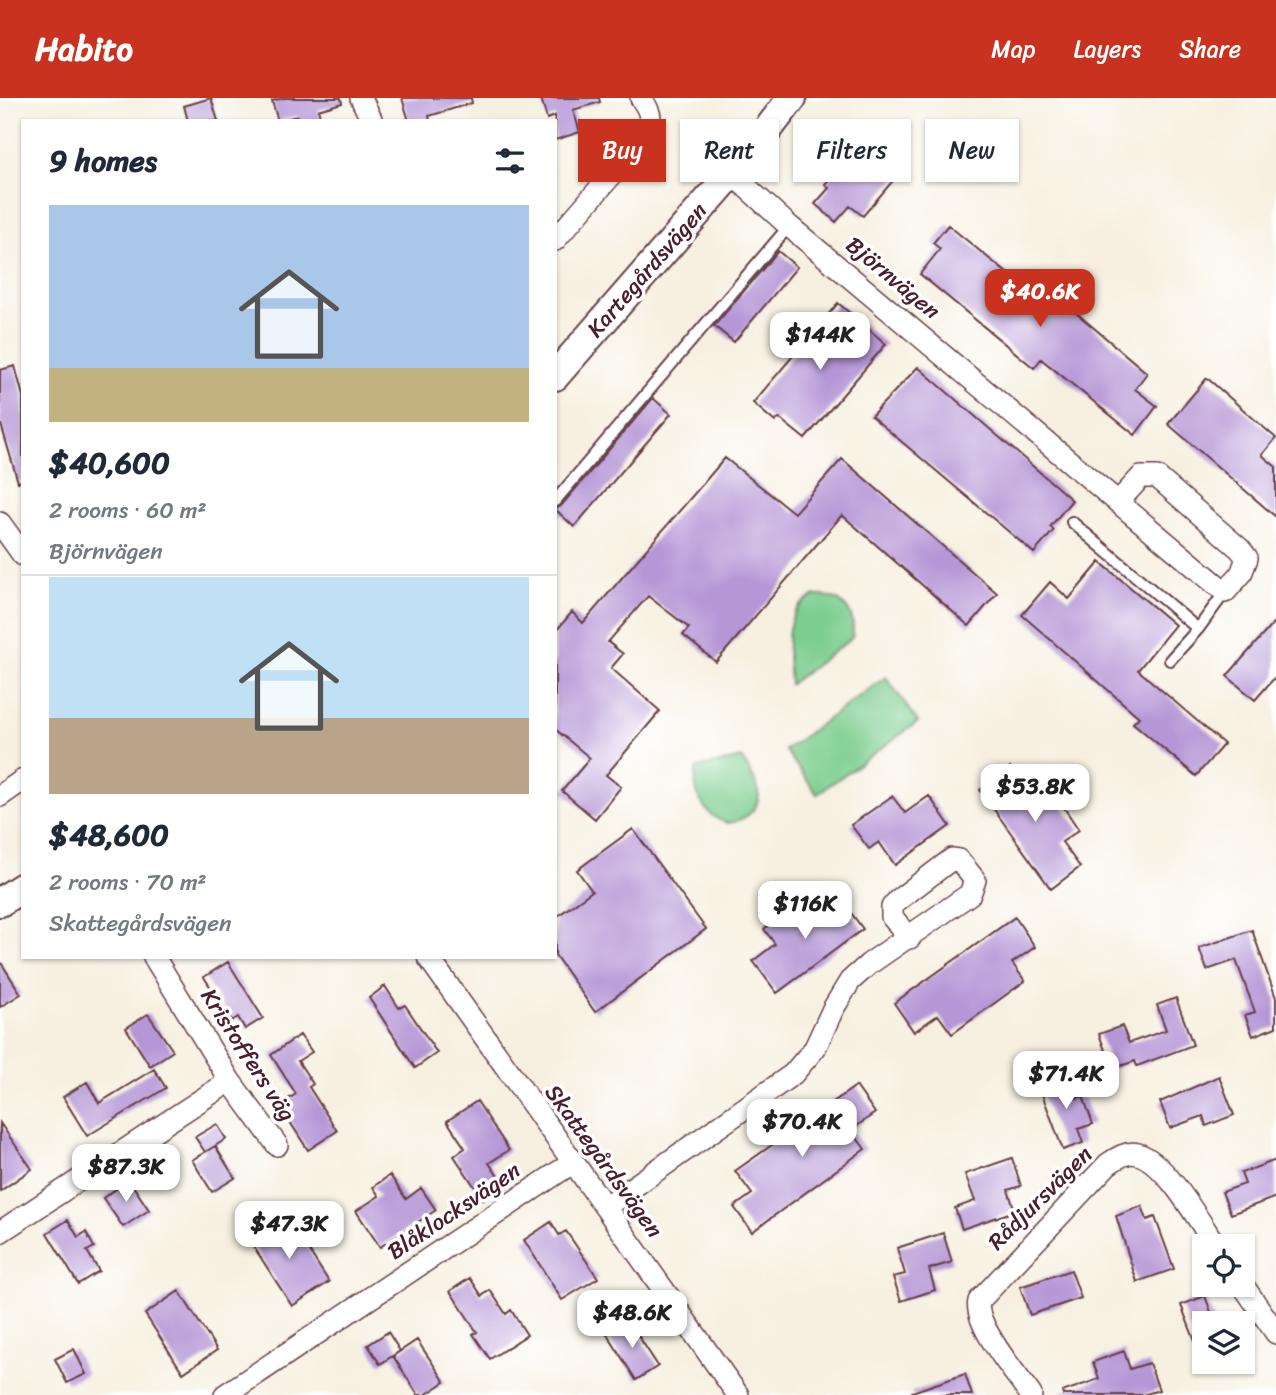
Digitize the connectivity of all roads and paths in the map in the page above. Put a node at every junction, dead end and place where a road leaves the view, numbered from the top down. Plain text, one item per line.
1 (361, 98) edge
2 (792, 98) edge
3 (645, 104) edge
4 (371, 119) edge
5 (775, 119) edge
6 (725, 182) edge
7 (741, 182) edge
8 (789, 226) junction
9 (557, 238) edge
10 (557, 374) edge
11 (557, 499) edge
12 (1118, 502) junction
13 (1072, 522) dead end
14 (0, 523) edge
15 (21, 552) edge
16 (1225, 592) junction
17 (1198, 629) junction
18 (1170, 660) dead end
19 (21, 781) edge
20 (0, 796) edge
21 (21, 888) edge
22 (0, 902) edge
23 (910, 938) dead end
24 (155, 959) edge
25 (429, 959) edge
26 (230, 1081) junction
27 (276, 1145) dead end
28 (572, 1163) junction
29 (605, 1207) junction
30 (0, 1232) edge
31 (1207, 1234) edge
32 (1251, 1297) edge
33 (1276, 1333) edge
34 (726, 1391) edge
35 (225, 1395) edge
36 (1031, 1395) edge

1 - 4 street
2 - 5 street, Kartegårdsvägen
3 - 9 street
6 - 10 street, Kartegårdsvägen
7 - 8 street, Björnvägen
8 - 11 lane
8 - 12 street, Björnvägen
12 - 16 street, Björnvägen
12 - 16 street
13 - 17 lane
14 - 15 street
16 - 17 lane
17 - 18 lane
19 - 20 street
21 - 22 street
23 - 29 street
24 - 26 street, Kristoffers väg
25 - 28 street, Skattegårdsvägen
26 - 27 street, Kristoffers väg
26 - 30 street
28 - 29 street, Skattegårdsvägen
28 - 35 street, Blåklocksvägen
29 - 34 street, Skattegårdsvägen
31 - 36 street, Rådjursvägen
32 - 33 street

